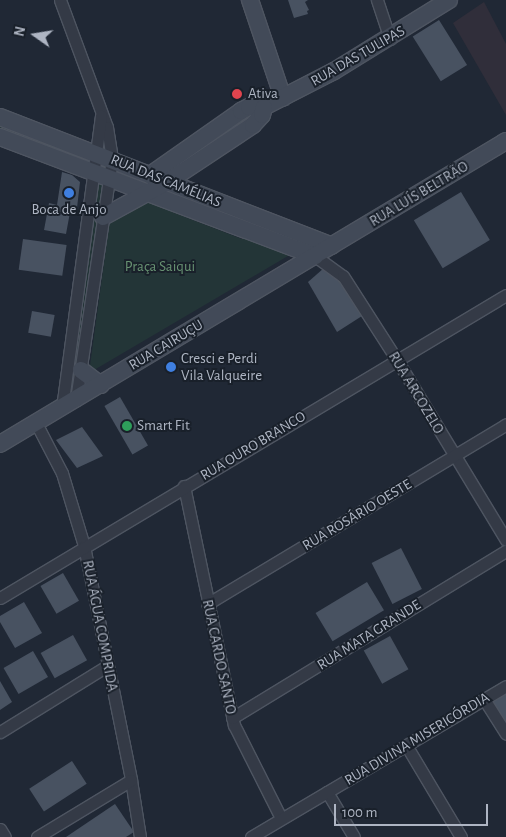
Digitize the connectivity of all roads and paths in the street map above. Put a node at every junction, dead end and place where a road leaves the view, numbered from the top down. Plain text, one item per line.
1 (60, 0) edge
2 (250, 0) edge
3 (377, 0) edge
4 (449, 0) edge
5 (390, 39) junction
6 (283, 98) junction
7 (264, 107) junction
8 (101, 115) junction
9 (0, 117) edge
10 (0, 137) edge
11 (506, 141) edge
12 (96, 153) junction
13 (112, 159) junction
14 (150, 175) junction
15 (102, 176) junction
16 (168, 182) junction
17 (147, 193) junction
18 (102, 217) junction
19 (332, 246) junction
20 (315, 256) junction
21 (78, 286) junction
22 (92, 288) junction
23 (506, 295) edge
24 (397, 360) junction
25 (80, 370) junction
26 (101, 385) junction
27 (69, 404) junction
28 (36, 423) junction
29 (506, 424) edge
30 (0, 444) edge
31 (454, 457) junction
32 (184, 486) junction
33 (506, 540) edge
34 (84, 546) junction
35 (506, 551) edge
36 (0, 598) edge
37 (207, 604) junction
38 (107, 666) junction
39 (506, 686) edge
40 (484, 699) junction
41 (232, 718) junction
42 (0, 732) edge
43 (506, 734) edge
44 (406, 745) junction
45 (131, 780) junction
46 (327, 792) junction
47 (281, 818) junction
48 (0, 829) edge
49 (5, 837) edge
50 (37, 837) edge
51 (140, 837) edge
52 (251, 837) edge
53 (354, 837) edge
54 (461, 837) edge

1 - 8 street
2 - 6 street
3 - 5 street
4 - 5 street, RUA DAS TULIPAS
5 - 6 street, RUA DAS TULIPAS
6 - 7 street, RUA DAS TULIPAS
7 - 14 street, RUA DAS TULIPAS
7 - 16 street, RUA DAS TULIPAS
8 - 12 street
8 - 13 street
9 - 12 street, RUA DAS CAMÉLIAS
10 - 15 street, RUA DAS CAMÉLIAS
11 - 19 street, RUA LUÍS BELTRÃO
12 - 13 street, RUA DAS CAMÉLIAS
12 - 15 street
13 - 14 street, RUA DAS CAMÉLIAS
13 - 15 street
14 - 16 street, RUA DAS CAMÉLIAS
15 - 17 street, RUA DAS CAMÉLIAS
15 - 18 street
15 - 21 street
16 - 17 street, RUA DAS TULIPAS
16 - 19 street, RUA DAS CAMÉLIAS
17 - 18 street, RUA DAS TULIPAS
17 - 20 street, RUA DAS CAMÉLIAS
18 - 22 street
19 - 20 street, RUA CAIRUÇU
20 - 24 street, RUA ARCOZELO
20 - 26 street, RUA CAIRUÇU
21 - 22 street
21 - 27 street
22 - 25 street
23 - 24 street, RUA OURO BRANCO
24 - 31 street, RUA ARCOZELO
24 - 32 street, RUA OURO BRANCO
25 - 26 street
25 - 27 street
26 - 27 street, RUA CAIRUÇU
27 - 28 street, RUA CAIRUÇU
28 - 30 street, RUA CAIRUÇU
28 - 34 street, RUA ÁGUA COMPRIDA
29 - 31 street, RUA ROSÁRIO OESTE
31 - 33 street, RUA ARCOZELO
31 - 37 street, RUA ROSÁRIO OESTE
32 - 34 street, RUA OURO BRANCO
32 - 37 street, RUA CARDO SANTO
34 - 36 street, RUA OURO BRANCO
34 - 38 street, RUA ÁGUA COMPRIDA
35 - 41 street, RUA MATA GRANDE
37 - 41 street, RUA CARDO SANTO
38 - 42 street
38 - 45 street, RUA ÁGUA COMPRIDA
39 - 40 street, RUA DIVINA MISERICÓRDIA
40 - 43 street
40 - 44 street, RUA DIVINA MISERICÓRDIA
41 - 47 street, RUA CARDO SANTO
44 - 46 street, RUA DIVINA MISERICÓRDIA
44 - 54 street
45 - 50 street
45 - 51 street, RUA ÁGUA COMPRIDA
46 - 47 street, RUA DIVINA MISERICÓRDIA
46 - 53 street
47 - 52 street, RUA DIVINA MISERICÓRDIA
48 - 49 street

